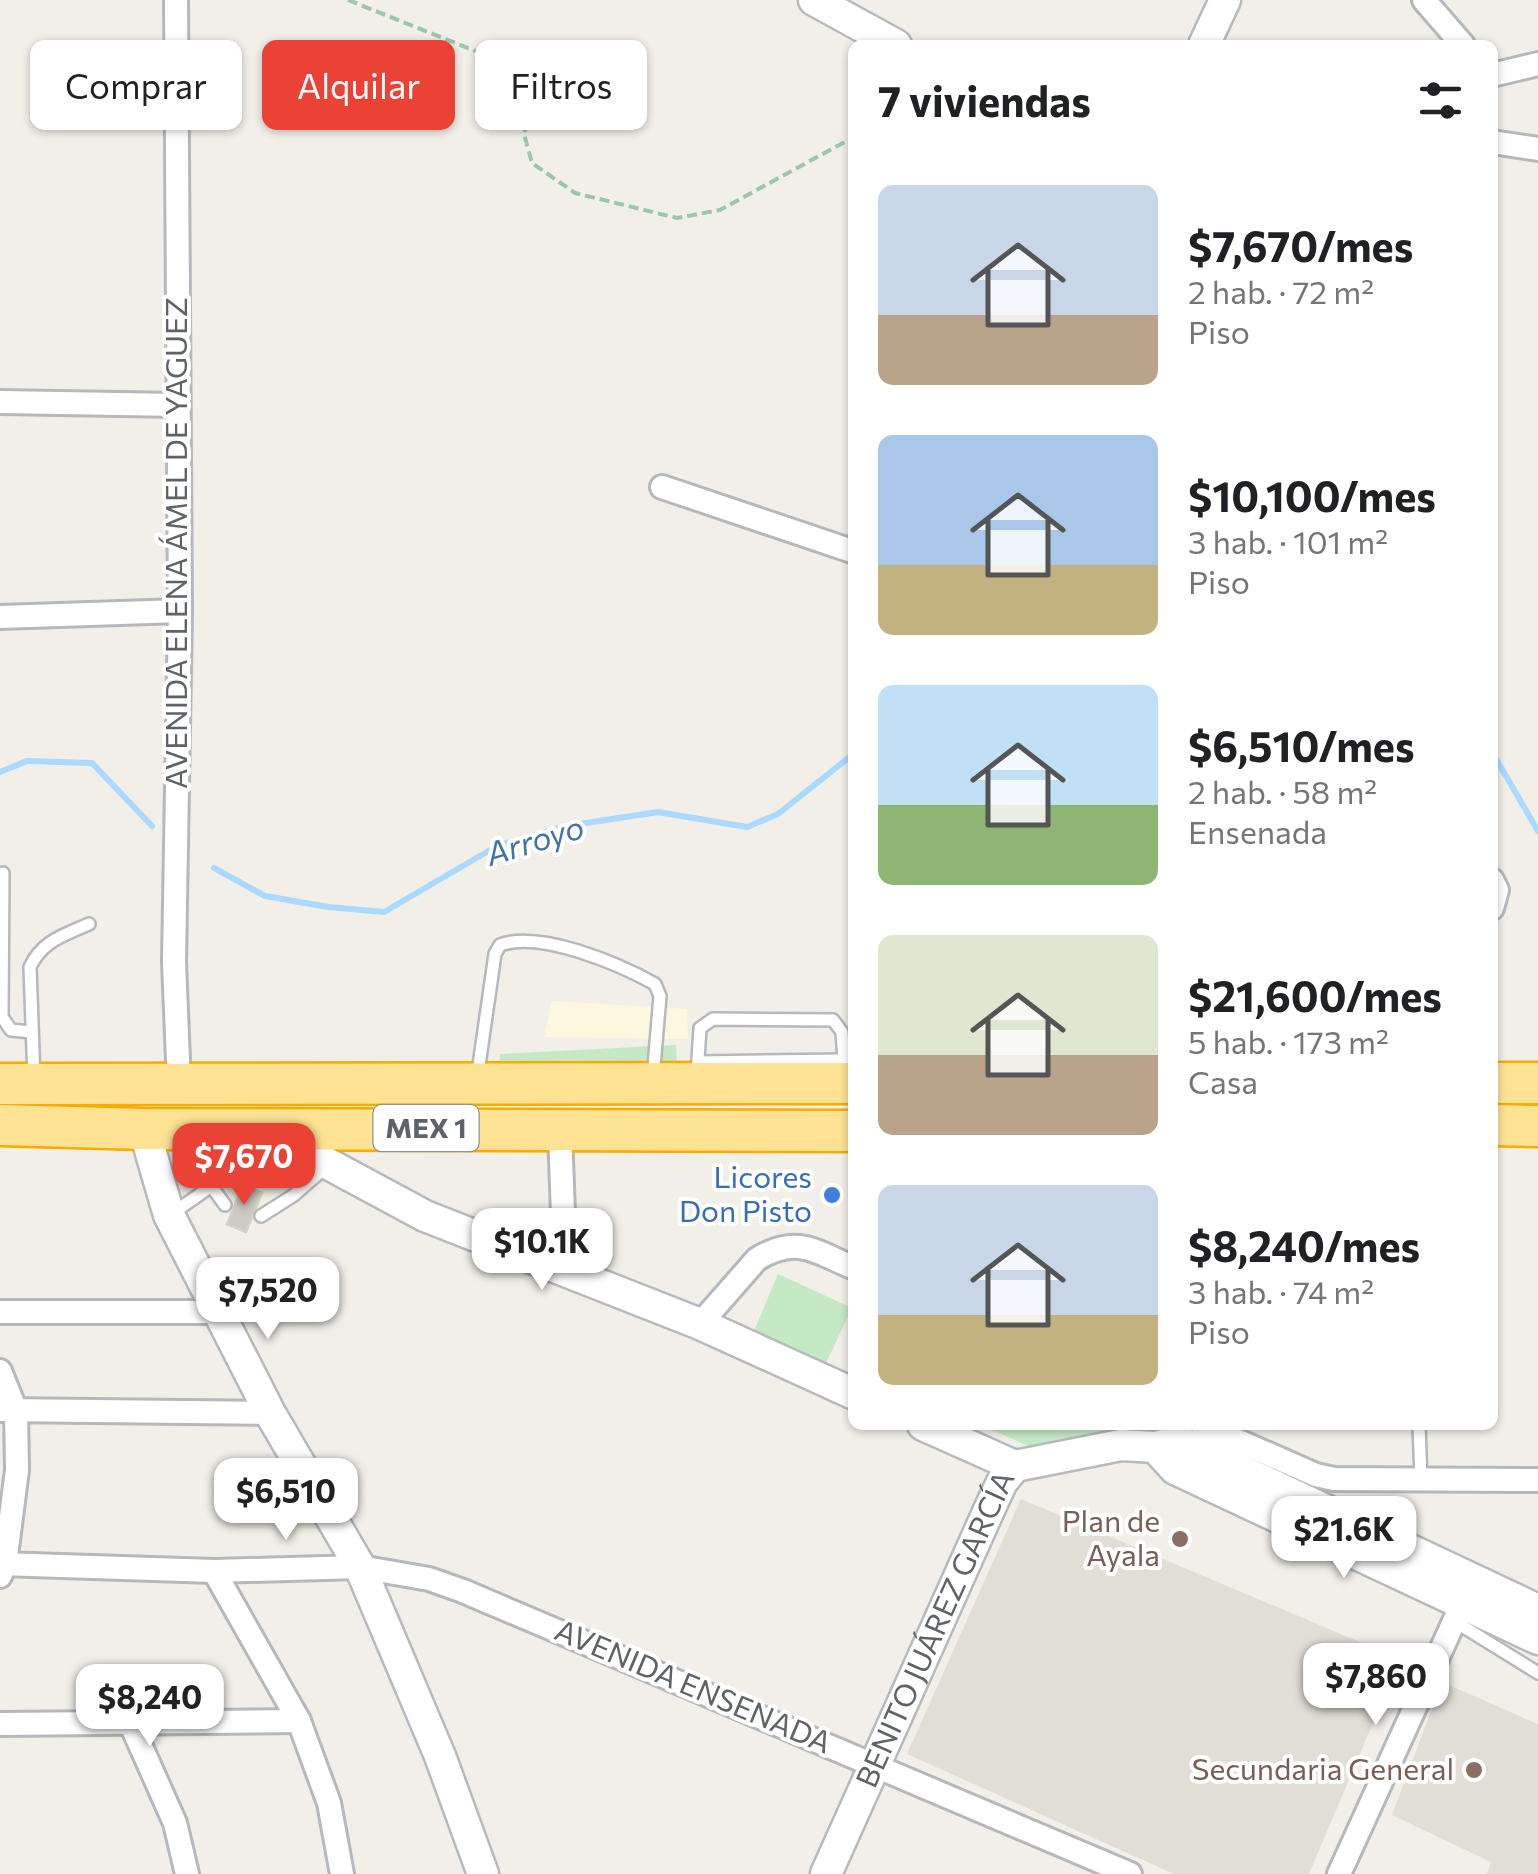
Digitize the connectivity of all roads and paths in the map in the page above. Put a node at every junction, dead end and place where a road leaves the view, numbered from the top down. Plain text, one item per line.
1 (176, 0) edge
2 (348, 0) edge
3 (814, 0) edge
4 (1225, 0) edge
5 (1431, 2) edge
6 (887, 40) edge
7 (1206, 40) edge
8 (1459, 40) edge
9 (1538, 64) edge
10 (1498, 74) edge
11 (848, 140) edge
12 (1498, 143) edge
13 (1538, 149) edge
14 (0, 402) edge
15 (178, 404) junction
16 (662, 487) dead end
17 (848, 550) edge
18 (180, 611) junction
19 (0, 617) edge
20 (3, 873) dead end
21 (89, 924) dead end
22 (1, 953) edge
23 (32, 1032) junction
24 (698, 1072) junction
25 (847, 1076) edge
26 (476, 1082) junction
27 (652, 1083) junction
28 (1498, 1083) edge
29 (1538, 1083) edge
30 (17, 1084) edge
31 (179, 1085) junction
32 (57, 1124) junction
33 (1498, 1125) edge
34 (0, 1126) edge
35 (1538, 1126) edge
36 (262, 1128) junction
37 (144, 1129) junction
38 (192, 1129) junction
39 (560, 1130) junction
40 (848, 1131) edge
41 (331, 1163) junction
42 (201, 1172) junction
43 (210, 1187) junction
44 (225, 1205) dead end
45 (169, 1215) junction
46 (261, 1216) dead end
47 (848, 1266) edge
48 (565, 1269) junction
49 (0, 1312) edge
50 (219, 1312) junction
51 (700, 1324) junction
52 (0, 1371) edge
53 (848, 1391) edge
54 (8, 1410) edge
55 (270, 1413) junction
56 (934, 1430) edge
57 (1419, 1430) edge
58 (1178, 1442) edge
59 (1015, 1466) junction
60 (1421, 1480) junction
61 (1538, 1480) edge
62 (360, 1567) junction
63 (2, 1568) edge
64 (214, 1571) junction
65 (1538, 1610) edge
66 (1458, 1612) junction
67 (1538, 1639) edge
68 (1538, 1673) edge
69 (299, 1721) junction
70 (130, 1722) junction
71 (0, 1724) edge
72 (876, 1764) junction
73 (467, 1830) junction
74 (187, 1874) edge
75 (342, 1874) edge
76 (464, 1874) edge
77 (483, 1874) edge
78 (826, 1874) edge
79 (1130, 1874) edge
80 (1339, 1874) edge

1 - 15 street, AVENIDA ELENA ÁMEL DE YAGUEZ
2 - 11 path
3 - 6 street
4 - 7 street
5 - 8 street
9 - 10 street
12 - 13 street
14 - 15 street
15 - 18 street, AVENIDA ELENA ÁMEL DE YAGUEZ
16 - 17 street
18 - 19 street
18 - 31 street, AVENIDA ELENA ÁMEL DE YAGUEZ
20 - 22 lane
21 - 23 lane
22 - 23 lane
23 - 30 lane
24 - 25 highway, MEX 1
24 - 25 lane
24 - 27 highway, MEX 1
26 - 27 highway, MEX 1
26 - 27 lane
26 - 31 highway, MEX 1
28 - 29 highway
30 - 31 highway, MEX 1
30 - 32 highway
32 - 34 highway, MEX 1
32 - 37 highway, MEX 1
33 - 35 highway
36 - 38 highway, MEX 1
36 - 39 highway, MEX 1
36 - 41 street
37 - 38 highway, MEX 1
37 - 45 street
38 - 42 lane
39 - 40 highway, MEX 1
39 - 48 street
41 - 42 lane
41 - 46 lane
41 - 48 street
42 - 43 lane
43 - 44 lane
43 - 45 lane
45 - 50 street
47 - 51 street
48 - 51 street
49 - 50 street
50 - 55 street
51 - 53 street
52 - 54 street
54 - 55 street
54 - 63 street
55 - 62 street
56 - 59 street
57 - 60 lane
58 - 59 street, BENITO JUÁREZ GARCÍA
58 - 60 street
58 - 65 street
58 - 66 street
59 - 72 street, BENITO JUÁREZ GARCÍA
60 - 61 street
62 - 64 street, AVENIDA ENSENADA
62 - 72 street, AVENIDA ENSENADA
62 - 73 street
63 - 64 street, AVENIDA ENSENADA
64 - 69 street
66 - 67 street
66 - 68 lane
66 - 80 street
69 - 70 street
69 - 75 street
70 - 71 street
70 - 74 street
72 - 78 street, BENITO JUÁREZ GARCÍA
72 - 79 street, AVENIDA ENSENADA
73 - 76 street
73 - 77 street

